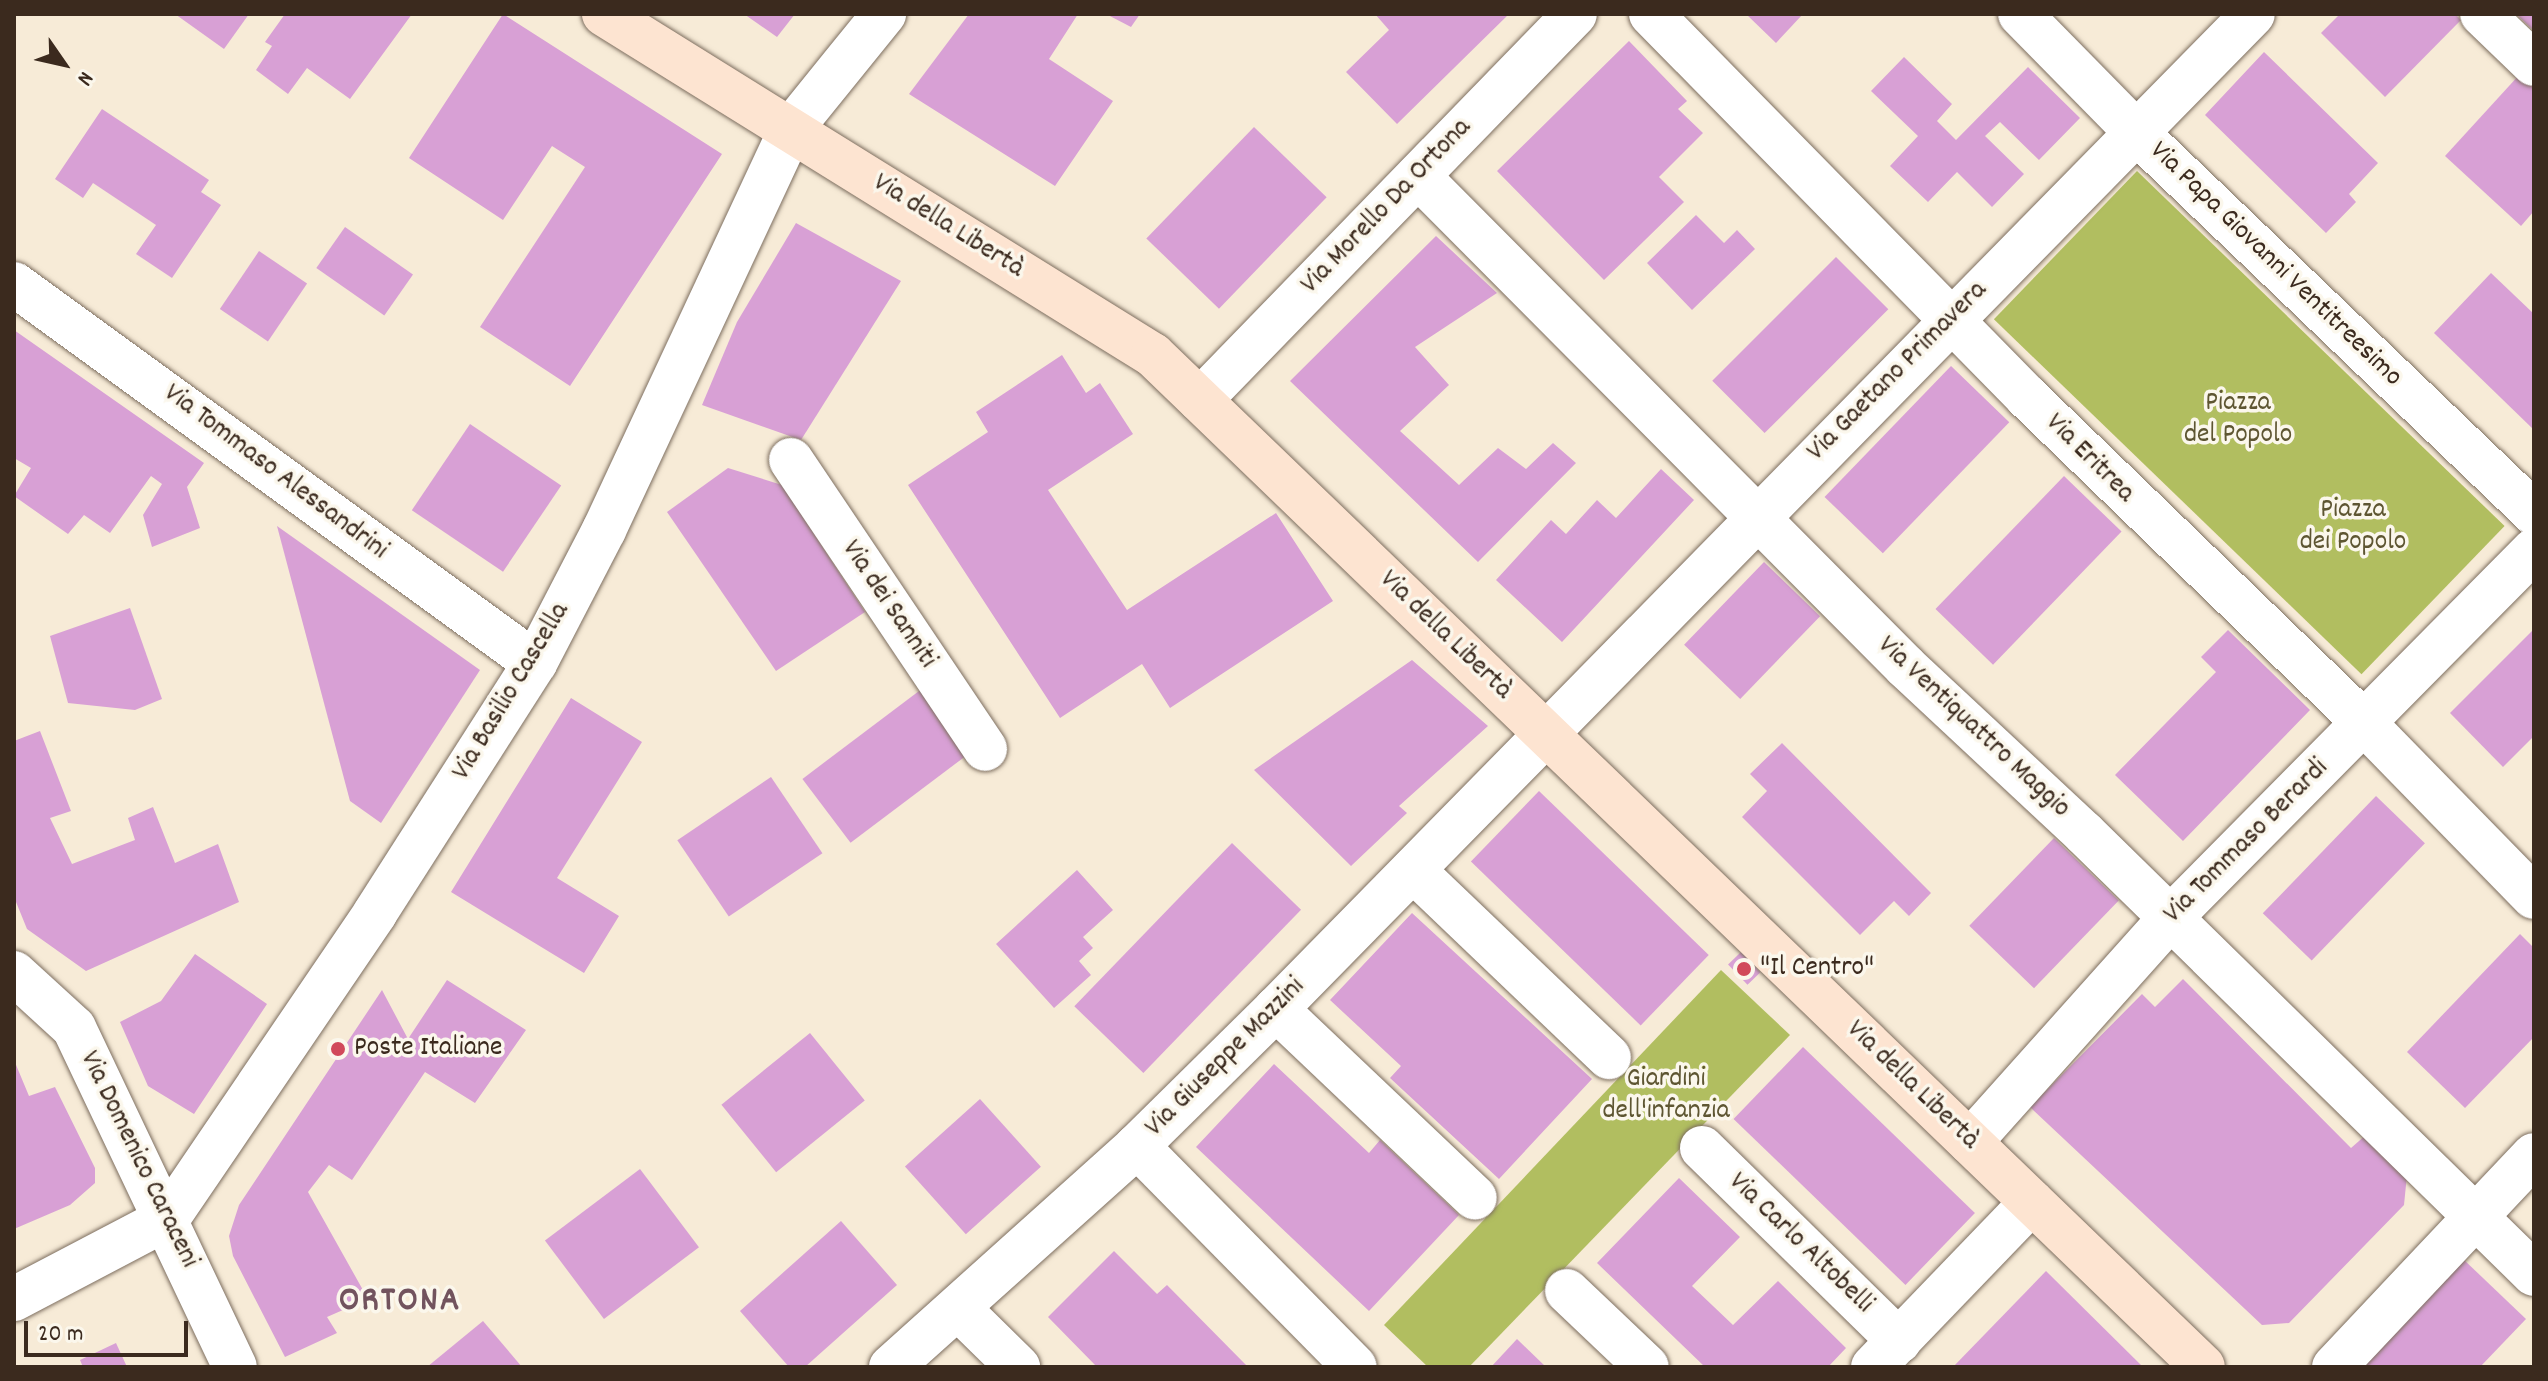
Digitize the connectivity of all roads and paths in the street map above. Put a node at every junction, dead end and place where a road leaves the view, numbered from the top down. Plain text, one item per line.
1 (604, 14) edge
2 (884, 14) edge
3 (1575, 14) edge
4 (1651, 14) edge
5 (2020, 14) edge
6 (2253, 14) edge
7 (2482, 14) edge
8 (2534, 64) edge
9 (791, 129) junction
10 (2136, 132) junction
11 (1418, 176) junction
12 (14, 284) edge
13 (1953, 318) junction
14 (1200, 400) junction
15 (791, 460) dead end
16 (2534, 513) edge
17 (1757, 514) junction
18 (2534, 550) edge
19 (535, 663) junction
20 (2364, 723) junction
21 (1546, 733) junction
22 (985, 749) dead end
23 (1413, 870) junction
24 (2534, 897) edge
25 (2171, 917) junction
26 (14, 973) edge
27 (1276, 1009) junction
28 (1609, 1057) dead end
29 (1970, 1142) junction
30 (1137, 1146) junction
31 (1702, 1148) dead end
32 (2534, 1155) edge
33 (1475, 1198) dead end
34 (2032, 1202) junction
35 (2476, 1214) junction
36 (168, 1218) junction
37 (2534, 1274) edge
38 (1567, 1291) dead end
39 (14, 1299) edge
40 (959, 1309) junction
41 (1886, 1354) edge
42 (235, 1367) edge
43 (891, 1367) edge
44 (1018, 1367) edge
45 (1355, 1367) edge
46 (1647, 1367) edge
47 (2203, 1367) edge
48 (2334, 1367) edge

1 - 9 main road, Via della Libertà
2 - 9 street, Via Basilio Cascella
3 - 11 street, Via Morello Da Ortona
4 - 13 street, Via Eritrea
5 - 10 street, Via Papa Giovanni Ventitreesimo
6 - 10 street, Via Gaetano Primavera
7 - 8 street
9 - 14 main road, Via della Libertà
9 - 19 street, Via Basilio Cascella
10 - 13 street, Via Gaetano Primavera
10 - 16 street, Via Papa Giovanni Ventitreesimo
11 - 14 street, Via Morello Da Ortona
11 - 17 street, Via Ventiquattro Maggio
12 - 19 street, Via Tommaso Alessandrini
13 - 17 street, Via Gaetano Primavera
13 - 20 street, Via Eritrea
14 - 21 main road, Via della Libertà
15 - 22 street, Via dei Sanniti
17 - 21 street, Via Gaetano Primavera
17 - 25 street, Via Ventiquattro Maggio
18 - 20 street, Via Tommaso Berardi
19 - 36 street, Via Basilio Cascella
20 - 24 street, Via Eritrea
20 - 25 street, Via Tommaso Berardi
21 - 23 street, Via Giuseppe Mazzini
21 - 29 main road, Via della Libertà
23 - 27 street, Via Giuseppe Mazzini
23 - 28 street
25 - 29 street, Via Tommaso Berardi
25 - 35 street, Via Ventiquattro Maggio
26 - 36 street, Via Domenico Caraceni
27 - 30 street, Via Giuseppe Mazzini
27 - 33 street
29 - 34 main road, Via della Libertà
30 - 40 street, Via Giuseppe Mazzini
30 - 45 street
31 - 41 street, Via Carlo Altobelli
32 - 35 street
34 - 41 street
34 - 47 main road, Via della Libertà
35 - 37 street, Via Ventiquattro Maggio
35 - 48 street
36 - 39 street
36 - 42 street, Via Domenico Caraceni
38 - 46 street
40 - 43 street, Via Giuseppe Mazzini
40 - 44 street

